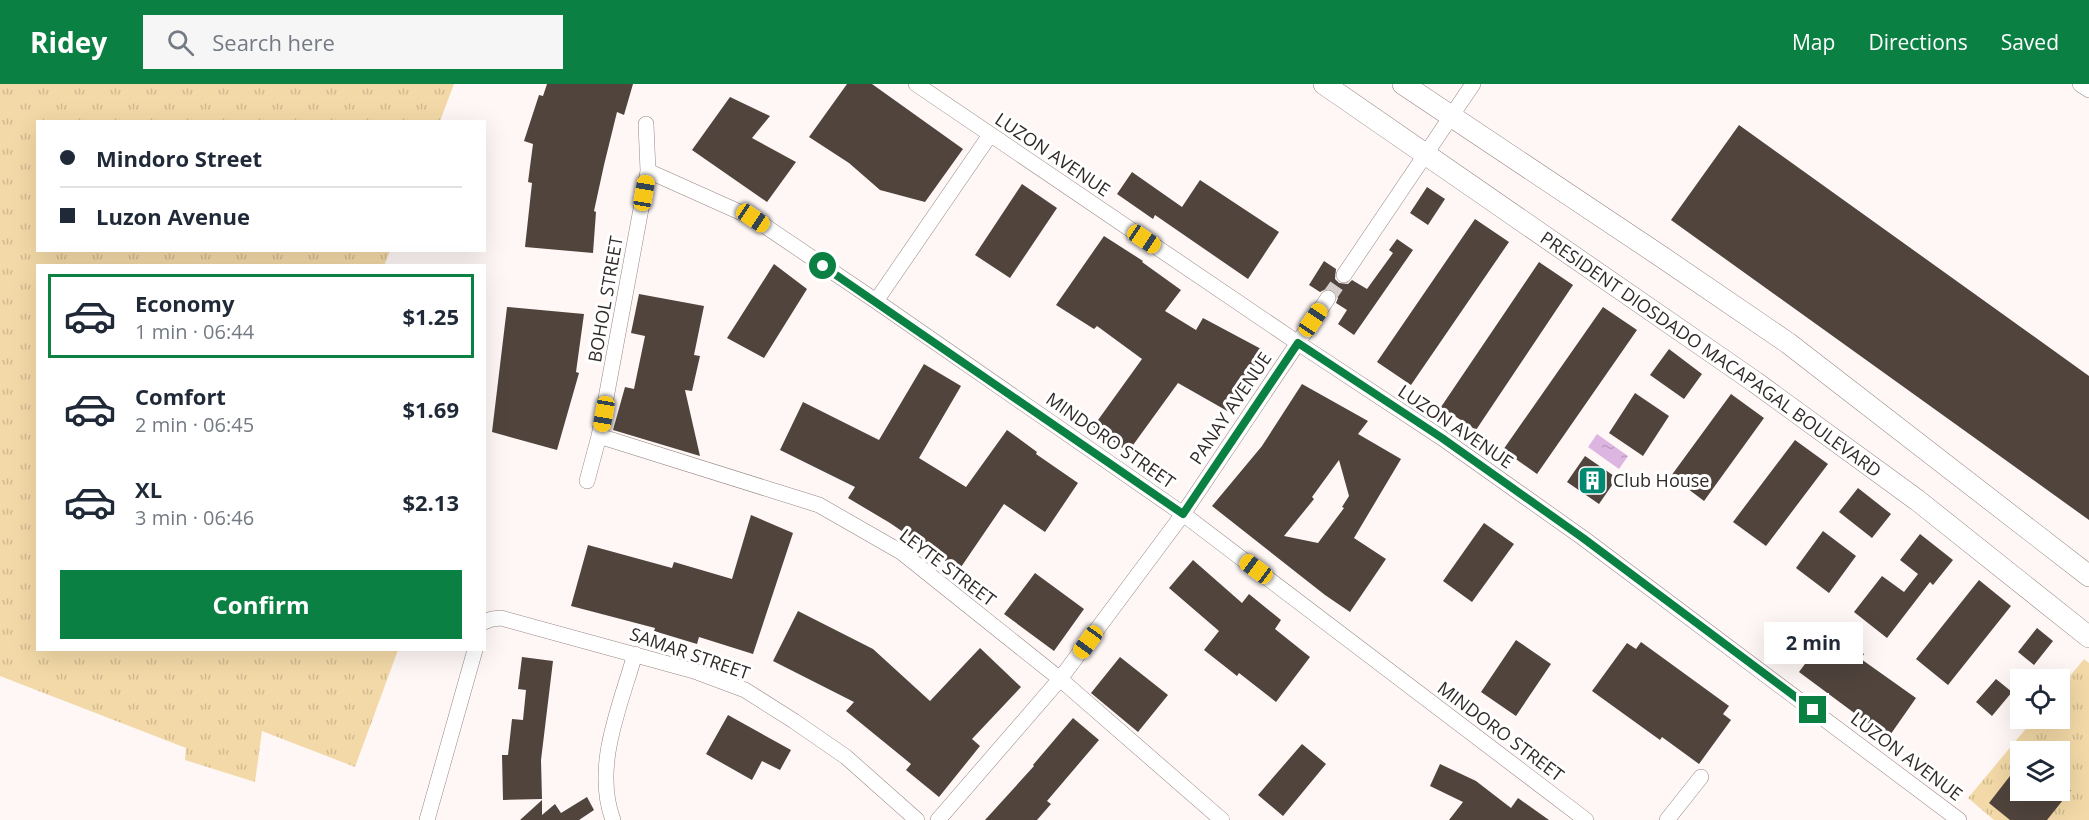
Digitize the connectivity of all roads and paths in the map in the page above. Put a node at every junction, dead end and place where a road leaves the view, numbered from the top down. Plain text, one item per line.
1 (916, 84) edge
2 (1324, 84) edge
3 (1403, 84) edge
4 (2080, 84) edge
5 (1473, 85) edge
6 (2089, 90) edge
7 (1451, 117) junction
8 (646, 124) dead end
9 (990, 135) junction
10 (1426, 153) junction
11 (648, 171) junction
12 (1344, 274) tunnel mouth
13 (1328, 298) tunnel mouth
14 (876, 301) junction
15 (1298, 343) junction
16 (600, 436) junction
17 (587, 481) dead end
18 (1183, 514) junction
19 (2089, 576) edge
20 (486, 621) edge
21 (2087, 630) edge
22 (475, 651) edge
23 (635, 654) junction
24 (1060, 679) junction
25 (1701, 777) dead end
26 (1949, 817) edge
27 (427, 820) edge
28 (613, 820) edge
29 (917, 820) edge
30 (938, 820) edge
31 (1222, 820) edge
32 (1587, 820) edge
33 (1666, 820) edge

1 - 9 street, LUZON AVENUE
2 - 10 main road, PRESIDENT DIOSDADO MACAPAGAL BOULEVARD
3 - 7 main road
4 - 6 street
5 - 7 street
7 - 10 street
7 - 19 main road
8 - 11 street, BOHOL STREET
9 - 14 street
9 - 15 street, LUZON AVENUE
10 - 12 street
10 - 21 main road, PRESIDENT DIOSDADO MACAPAGAL BOULEVARD
11 - 14 street, MINDORO STREET
11 - 16 street, BOHOL STREET
13 - 15 street, PANAY AVENUE
14 - 18 street, MINDORO STREET
15 - 18 street, PANAY AVENUE
15 - 26 street, LUZON AVENUE
16 - 17 street, BOHOL STREET
16 - 24 street, LEYTE STREET
18 - 24 street, PANAY AVENUE
18 - 32 street, MINDORO STREET
20 - 23 street, SAMAR STREET
22 - 27 street
23 - 28 street
23 - 29 street, SAMAR STREET
24 - 30 street, PANAY AVENUE
24 - 31 street, LEYTE STREET
25 - 33 street

